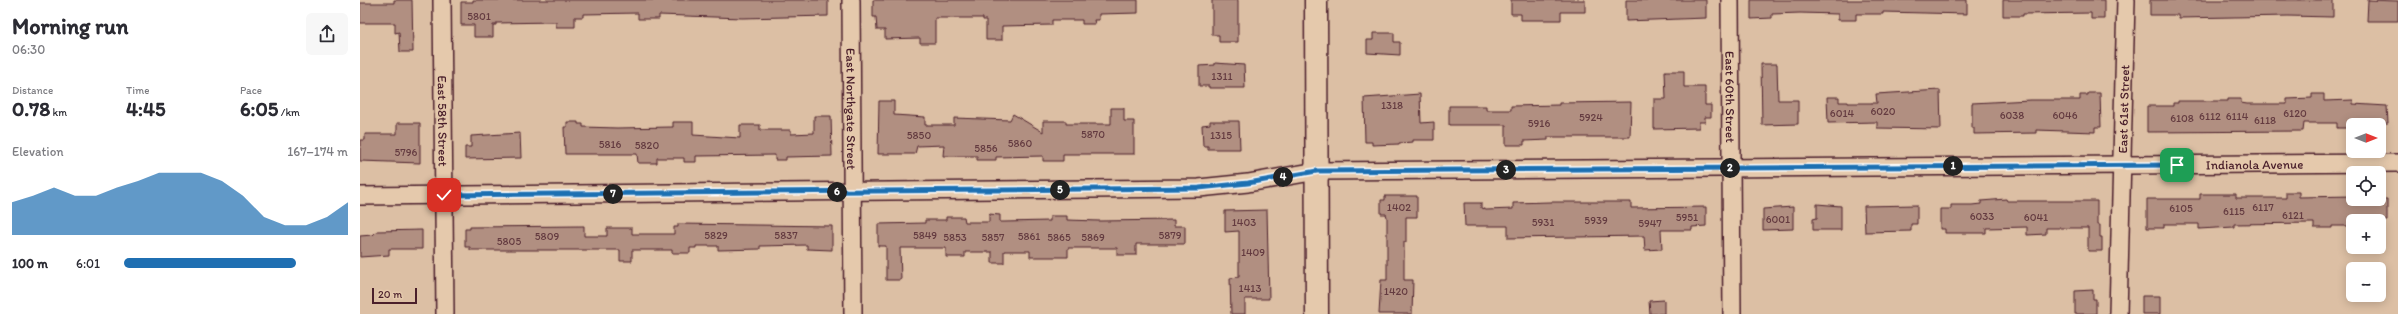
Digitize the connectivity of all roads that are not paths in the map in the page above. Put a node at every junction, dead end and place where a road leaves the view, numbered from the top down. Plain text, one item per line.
1 (442, 0) edge
2 (851, 0) edge
3 (1316, 0) edge
4 (1730, 0) edge
5 (2126, 0) edge
6 (2398, 163) edge
7 (2122, 165) junction
8 (1730, 168) junction
9 (1317, 171) junction
10 (852, 192) junction
11 (444, 195) junction
12 (360, 196) edge
13 (445, 314) edge
14 (853, 314) edge
15 (1317, 314) edge
16 (1732, 314) edge
17 (2118, 314) edge

1 - 11 street, East 58th Street
2 - 10 street, East Northgate Street
3 - 9 main road
4 - 8 street, East 60th Street
5 - 7 street, East 61st Street
6 - 7 street, Indianola Avenue
7 - 8 street, Indianola Avenue
7 - 17 street, East 61st Street
8 - 9 street, Indianola Avenue
8 - 16 street, East 60th Street
9 - 10 street, Indianola Avenue
9 - 15 main road
10 - 11 street, Indianola Avenue
10 - 14 street, East Northgate Street
11 - 12 street, Indianola Avenue
11 - 13 street, East 58th Street

